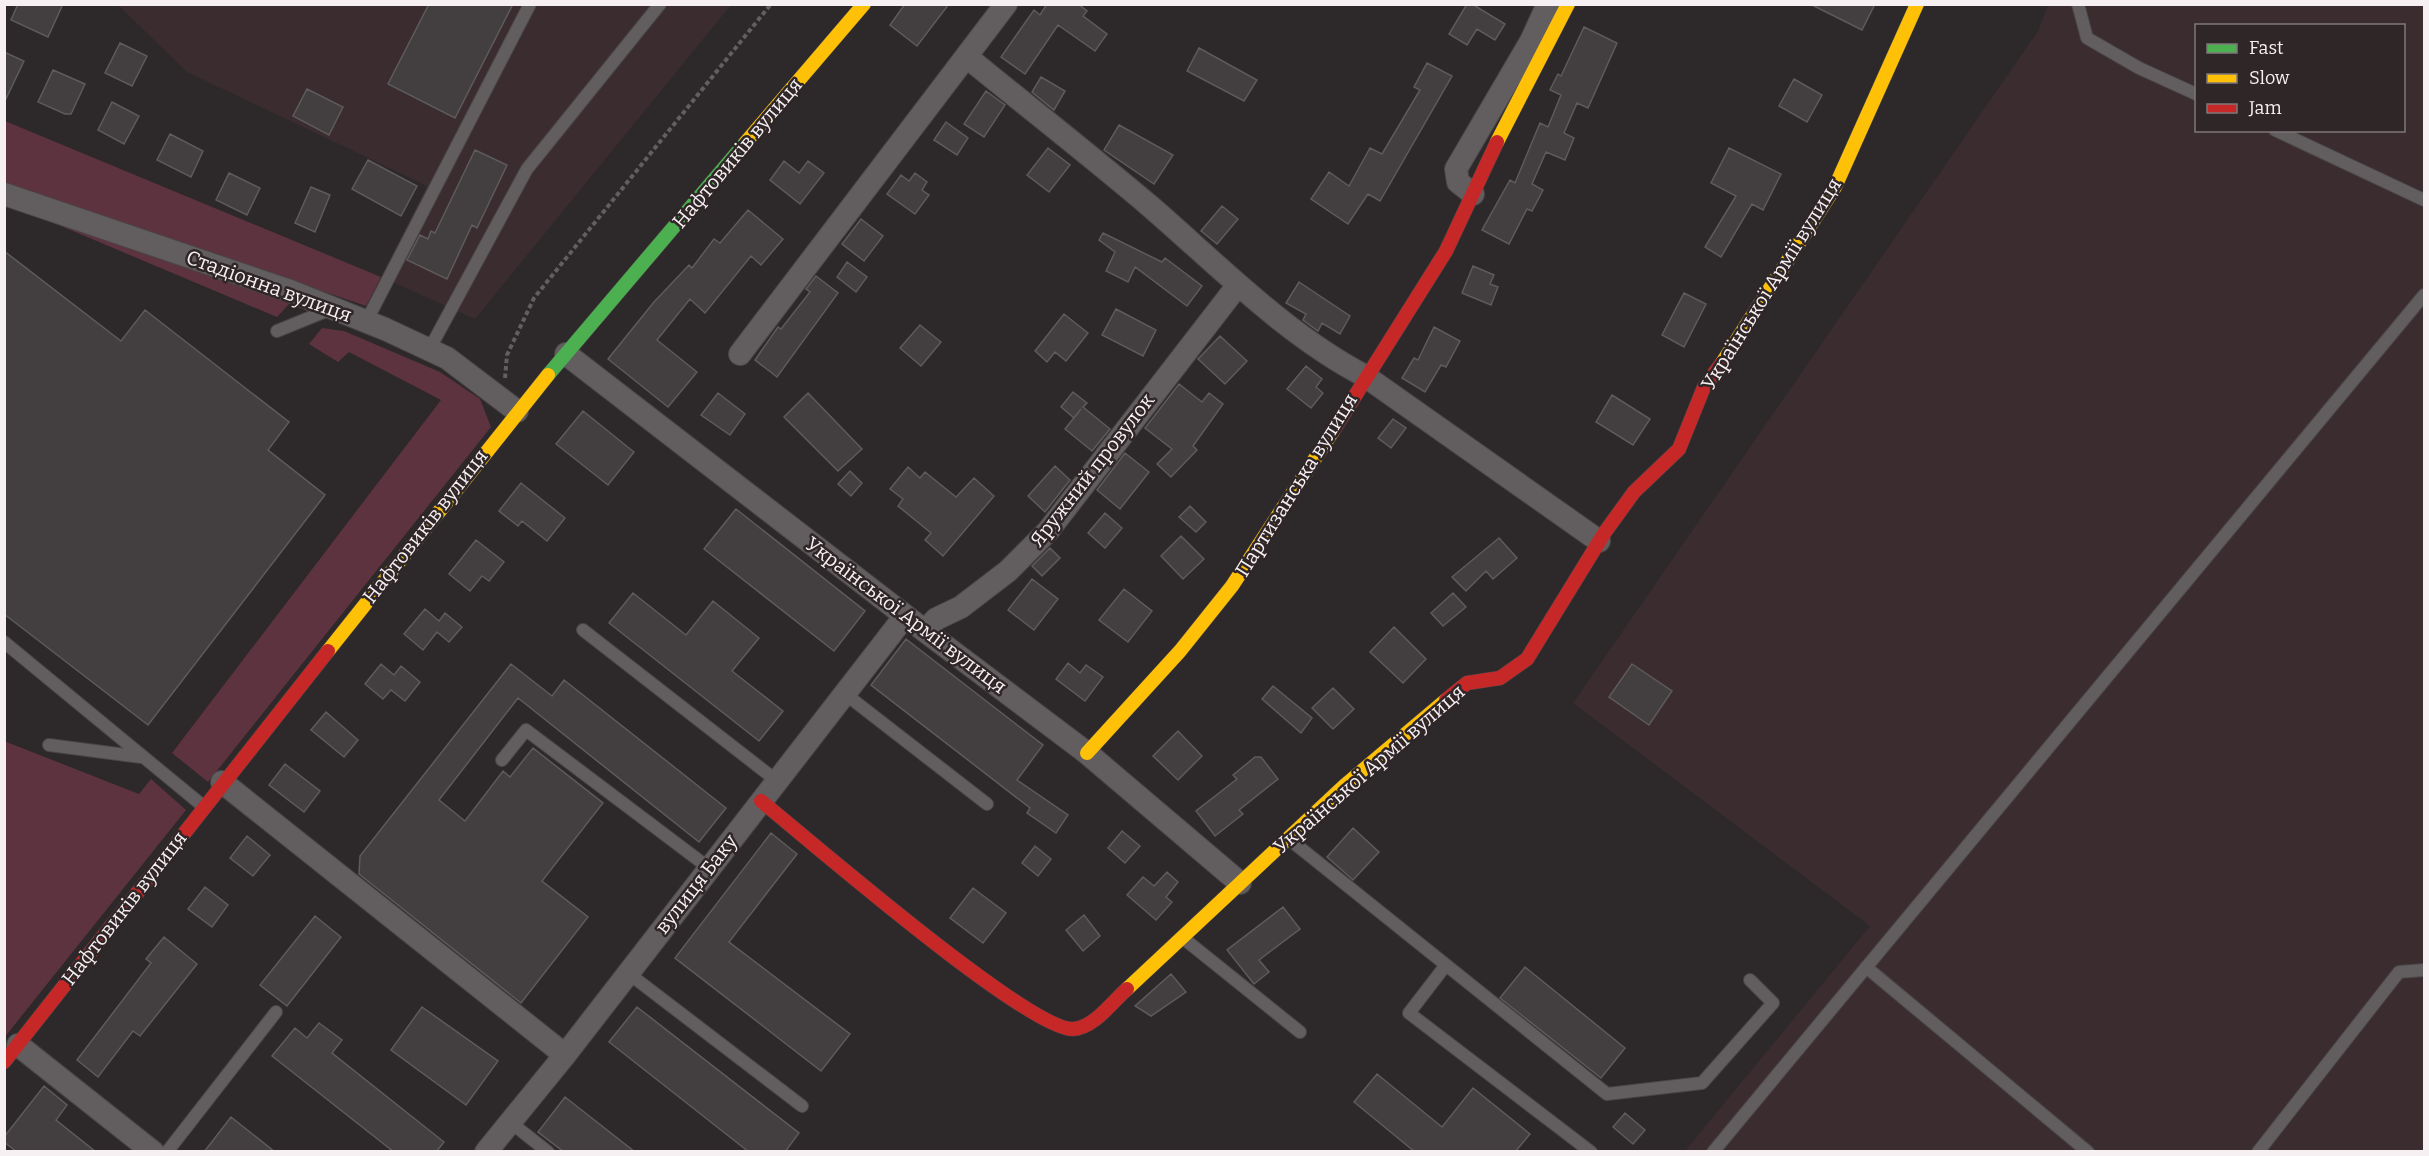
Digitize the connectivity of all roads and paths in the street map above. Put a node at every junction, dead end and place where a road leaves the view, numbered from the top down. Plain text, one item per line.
1 (530, 4) edge
2 (660, 4) edge
3 (771, 4) edge
4 (864, 4) edge
5 (1006, 4) edge
6 (1548, 4) edge
7 (1568, 4) edge
8 (1917, 4) edge
9 (2078, 4) edge
10 (967, 57) junction
11 (2195, 94) edge
12 (2279, 132) edge
13 (4, 194) edge
14 (1473, 194) junction
15 (2424, 200) edge
16 (1238, 285) junction
17 (2424, 295) edge
18 (332, 309) junction
19 (366, 322) junction
20 (277, 331) dead end
21 (429, 350) junction
22 (566, 354) junction
23 (740, 354) dead end
24 (1365, 376) junction
25 (510, 405) junction
26 (1599, 541) junction
27 (905, 616) junction
28 (583, 630) dead end
29 (925, 631) junction
30 (4, 642) edge
31 (844, 693) junction
32 (49, 745) dead end
33 (1087, 753) junction
34 (142, 757) junction
35 (502, 760) dead end
36 (777, 781) junction
37 (222, 782) junction
38 (761, 801) junction
39 (987, 804) dead end
40 (204, 806) junction
41 (1288, 838) junction
42 (709, 868) junction
43 (1240, 883) junction
44 (1182, 937) junction
45 (1446, 965) junction
46 (1866, 967) junction
47 (2424, 970) edge
48 (628, 973) junction
49 (1750, 980) dead end
50 (276, 1012) dead end
51 (1300, 1032) dead end
52 (11, 1054) edge
53 (565, 1055) junction
54 (802, 1106) dead end
55 (510, 1122) junction
56 (153, 1152) edge
57 (166, 1152) edge
58 (486, 1152) edge
59 (548, 1152) edge
60 (1591, 1152) edge
61 (1713, 1152) edge
62 (2088, 1152) edge
63 (2258, 1152) edge

1 - 19 lane
2 - 21 lane
3 - 25 path
4 - 22 street, Нафтовиків вулиця
5 - 10 street
6 - 14 street
7 - 14 street, Партизанська вулиця
8 - 26 street, Української Армії вулиця
9 - 11 lane
10 - 16 street
10 - 23 street
12 - 15 lane
13 - 18 street, Стадіонна вулиця
14 - 24 street, Партизанська вулиця
16 - 24 street
16 - 29 street, Яружний провулок
17 - 46 lane
18 - 19 street, Стадіонна вулиця
18 - 20 lane
19 - 21 street, Стадіонна вулиця
21 - 25 street, Стадіонна вулиця
22 - 25 street, Нафтовиків вулиця
22 - 27 street, Української Армії вулиця
24 - 26 street
24 - 33 street, Партизанська вулиця
25 - 37 street, Нафтовиків вулиця
26 - 41 street, Української Армії вулиця
27 - 29 street, Української Армії вулиця
27 - 31 street, вулиця Баку
28 - 36 lane
29 - 33 street, Української Армії вулиця
30 - 34 lane
31 - 36 street, вулиця Баку
31 - 39 lane
32 - 34 lane
33 - 43 street, Української Армії вулиця
34 - 40 lane
35 - 42 lane
36 - 38 street, вулиця Баку
37 - 40 street, Нафтовиків вулиця
37 - 53 street
38 - 42 street, вулиця Баку
38 - 44 street, Української Армії вулиця
40 - 52 street, Нафтовиків вулиця
41 - 43 street, Української Армії вулиця
41 - 45 lane
42 - 48 street, вулиця Баку
43 - 44 street, Української Армії вулиця
44 - 51 lane
45 - 49 lane
45 - 60 lane
46 - 61 lane
46 - 62 lane
47 - 63 lane
48 - 53 street, вулиця Баку
48 - 54 lane
50 - 57 lane
52 - 56 street
53 - 55 street, вулиця Баку
55 - 58 street, вулиця Баку
55 - 59 lane

